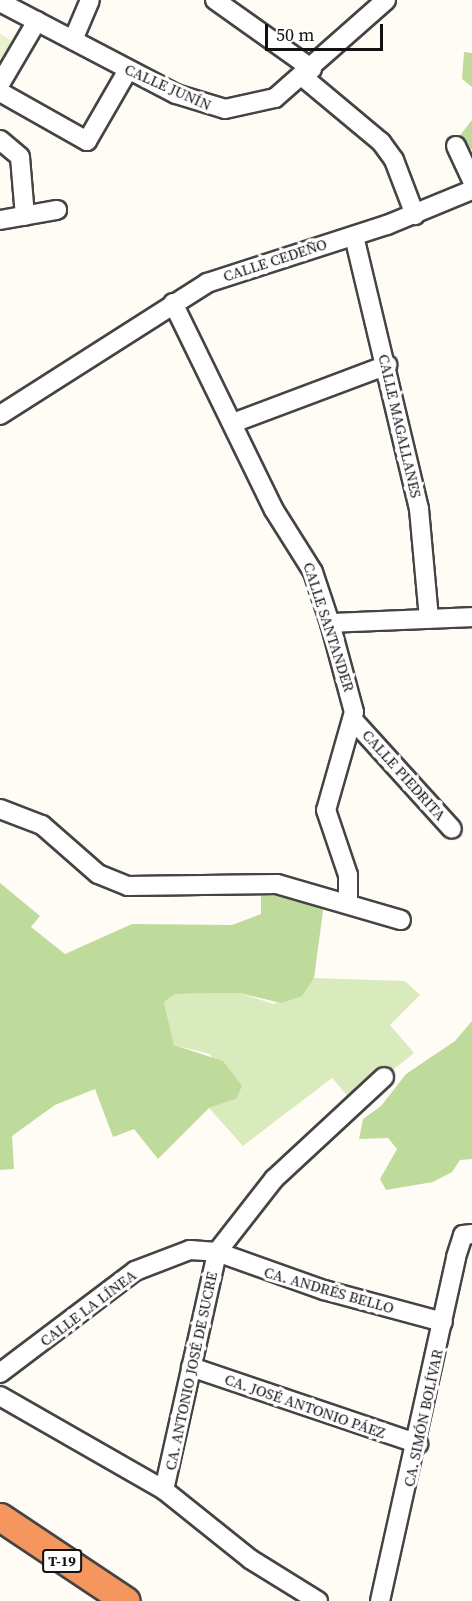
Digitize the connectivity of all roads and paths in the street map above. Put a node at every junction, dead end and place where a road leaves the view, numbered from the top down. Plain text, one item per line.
1 (90, 0) edge
2 (215, 0) edge
3 (386, 0) edge
4 (0, 2) edge
5 (37, 21) junction
6 (73, 40) junction
7 (128, 70) junction
8 (307, 73) junction
9 (0, 84) edge
10 (0, 92) edge
11 (0, 140) edge
12 (456, 146) dead end
13 (472, 181) edge
14 (472, 190) edge
15 (57, 210) dead end
16 (415, 215) junction
17 (25, 216) junction
18 (0, 220) edge
19 (354, 236) junction
20 (173, 303) junction
21 (387, 365) junction
22 (0, 415) edge
23 (233, 423) junction
24 (472, 617) edge
25 (429, 619) junction
26 (330, 623) junction
27 (355, 722) junction
28 (0, 809) edge
29 (452, 829) dead end
30 (348, 903) junction
31 (401, 920) dead end
32 (384, 1077) dead end
33 (468, 1234) edge
34 (217, 1252) junction
35 (443, 1322) junction
36 (191, 1367) junction
37 (0, 1373) edge
38 (0, 1396) edge
39 (418, 1444) junction
40 (165, 1490) junction
41 (0, 1517) edge
42 (126, 1601) edge
43 (318, 1601) edge
44 (380, 1601) edge

1 - 6 street
2 - 8 street
3 - 8 street, CALLE JUNÍN
4 - 5 street, CALLE JUNÍN
5 - 6 street, CALLE JUNÍN
5 - 9 street
6 - 7 street, CALLE JUNÍN
7 - 8 street, CALLE JUNÍN
7 - 10 street
8 - 16 street
11 - 17 street
12 - 13 street
14 - 16 street, CALLE CEDEÑO
15 - 17 street
16 - 19 street, CALLE CEDEÑO
17 - 18 street
19 - 20 street, CALLE CEDEÑO
19 - 21 street, CALLE MAGALLANES
20 - 22 street, CALLE CEDEÑO
20 - 23 street, CALLE SANTANDER
21 - 23 street
21 - 25 street, CALLE MAGALLANES
23 - 26 street, CALLE SANTANDER
24 - 25 street
25 - 26 street
26 - 27 street, CALLE SANTANDER
27 - 29 street, CALLE PIEDRITA
27 - 30 street
28 - 30 street
30 - 31 street
32 - 34 street
33 - 35 street, CA. SIMÓN BOLÍVAR
34 - 35 street, CA. ANDRÉS BELLO
34 - 36 street, CA. ANTONIO JOSÉ DE SUCRE
34 - 37 street, CALLE LA LÍNEA
35 - 39 street, CA. SIMÓN BOLÍVAR
36 - 39 street, CA. JOSÉ ANTONIO PÁEZ
36 - 40 street, CA. ANTONIO JOSÉ DE SUCRE
38 - 40 street
39 - 44 street, CA. SIMÓN BOLÍVAR
40 - 43 street
41 - 42 highway, T-19

